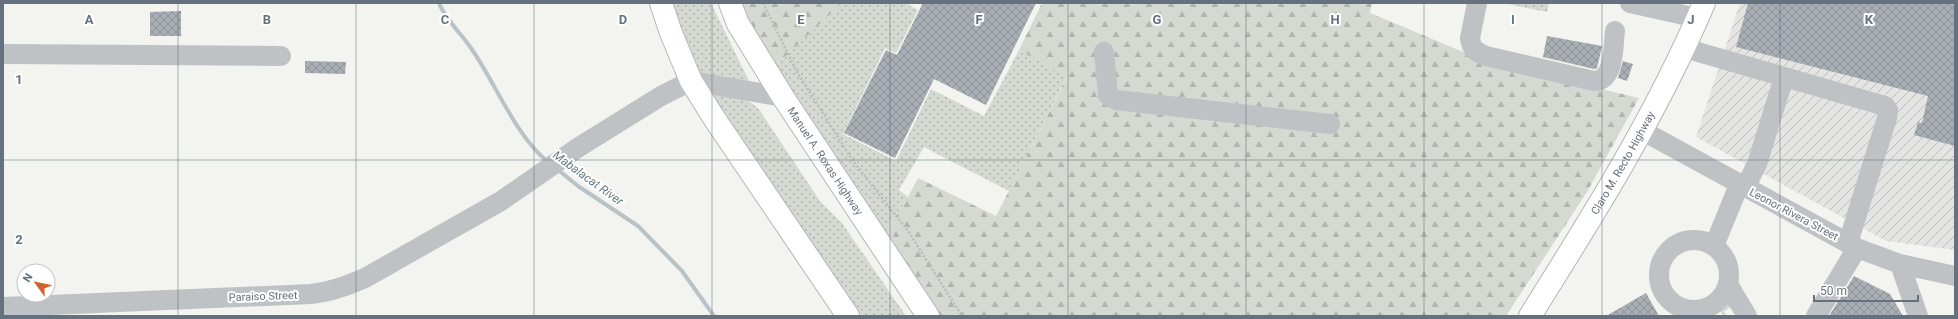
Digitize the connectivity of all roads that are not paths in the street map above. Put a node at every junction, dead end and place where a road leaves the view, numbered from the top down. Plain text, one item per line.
1 (661, 3) edge
2 (730, 3) edge
3 (1477, 3) edge
4 (1630, 3) edge
5 (1701, 10) edge
6 (1615, 31) dead end
7 (1684, 48) junction
8 (1104, 52) dead end
9 (3, 54) edge
10 (281, 56) dead end
11 (1784, 77) junction
12 (691, 81) junction
13 (783, 97) junction
14 (1330, 124) dead end
15 (1643, 131) junction
16 (1742, 186) junction
17 (1714, 246) junction
18 (1852, 246) junction
19 (1900, 264) junction
20 (1955, 276) edge
21 (1728, 284) junction
22 (3, 307) edge
23 (1691, 313) edge
24 (848, 316) edge
25 (928, 316) edge
26 (1530, 316) edge
27 (1747, 316) edge
28 (1816, 316) edge
29 (1918, 316) edge

1 - 12 main road
2 - 13 main road, Manuel A. Roxas Highway
3 - 6 street
4 - 5 street
5 - 7 main road, Claro M. Recto Highway
7 - 11 street
7 - 15 main road, Claro M. Recto Highway
8 - 14 street
9 - 10 street
11 - 16 street
11 - 18 street
12 - 13 street
12 - 22 street, Paraiso Street
12 - 24 main road
13 - 25 main road, Manuel A. Roxas Highway
15 - 16 street, Leonor Rivera Street
15 - 26 main road, Claro M. Recto Highway
16 - 17 street
16 - 18 street, Leonor Rivera Street
17 - 21 street
17 - 23 street
18 - 19 street, Leonor Rivera Street
18 - 28 street
19 - 20 street, Leonor Rivera Street
19 - 29 street
21 - 23 street
21 - 27 street

